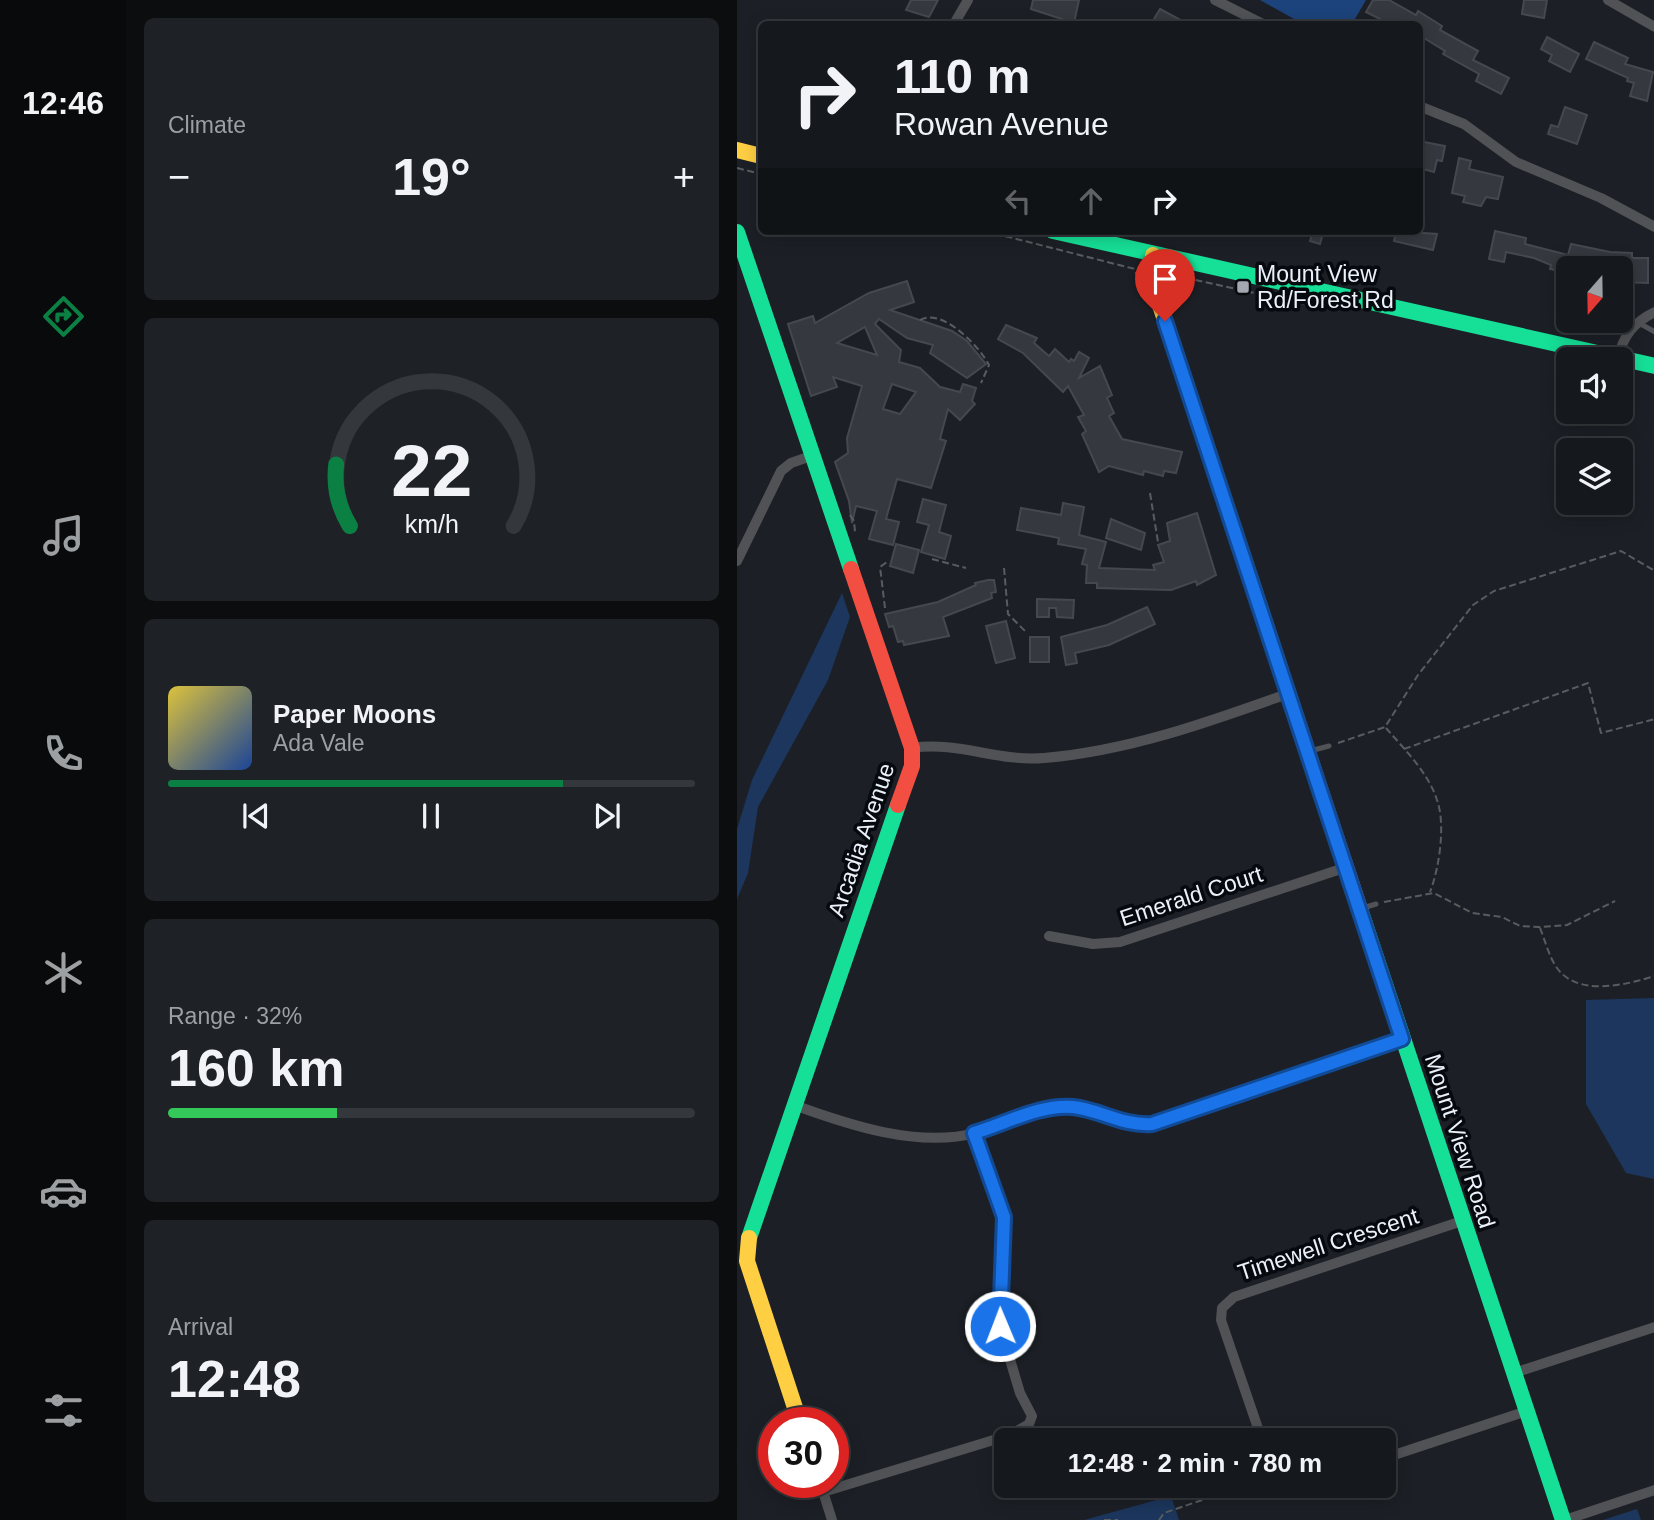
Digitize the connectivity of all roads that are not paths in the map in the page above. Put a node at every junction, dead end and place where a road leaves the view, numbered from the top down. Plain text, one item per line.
1 (968, 0) edge
2 (1215, 0) edge
3 (1609, 0) edge
4 (956, 21) edge
5 (1257, 21) edge
6 (1654, 27) edge
7 (1423, 108) edge
8 (737, 150) edge
9 (758, 155) edge
10 (1654, 227) edge
11 (737, 232) edge
12 (1069, 235) edge
13 (1153, 256) junction
14 (1654, 312) edge
15 (1637, 322) junction
16 (1654, 332) edge
17 (1568, 347) edge
18 (1621, 347) edge
19 (1633, 361) edge
20 (1654, 366) edge
21 (812, 456) junction
22 (737, 561) edge
23 (1287, 694) junction
24 (1329, 746) road end
25 (912, 748) junction
26 (1307, 752) junction
27 (1344, 868) junction
28 (1376, 904) road end
29 (1360, 909) junction
30 (1049, 936) dead end
31 (1402, 1039) junction
32 (794, 1105) junction
33 (974, 1133) junction
34 (1462, 1221) junction
35 (1654, 1327) edge
36 (1514, 1373) junction
37 (795, 1407) edge
38 (1527, 1411) junction
39 (1258, 1428) edge
40 (1396, 1454) edge
41 (849, 1480) edge
42 (1654, 1490) edge
43 (825, 1498) edge
44 (832, 1520) edge
45 (1564, 1520) edge

1 - 4 street
2 - 5 street
3 - 6 street
7 - 10 street
8 - 9 street
11 - 21 street, Arcadia Avenue
12 - 13 street
13 - 17 street
13 - 23 street, Mount View Road
14 - 15 street
15 - 16 lane
15 - 18 street
19 - 20 street
21 - 22 street
21 - 25 street, Arcadia Avenue
23 - 25 street
23 - 26 street, Mount View Road
24 - 26 lane
25 - 32 street, Arcadia Avenue
26 - 27 street, Mount View Road
27 - 29 street, Mount View Road
27 - 30 street, Emerald Court
28 - 29 lane
29 - 31 street, Mount View Road
31 - 33 street
31 - 34 street, Mount View Road
32 - 33 street
32 - 37 street, Arcadia Avenue
33 - 41 street
34 - 36 street, Mount View Road
34 - 39 street, Timewell Crescent
35 - 36 street
36 - 38 street, Mount View Road
38 - 40 street
38 - 45 street, Mount View Road
42 - 45 street
43 - 44 street

